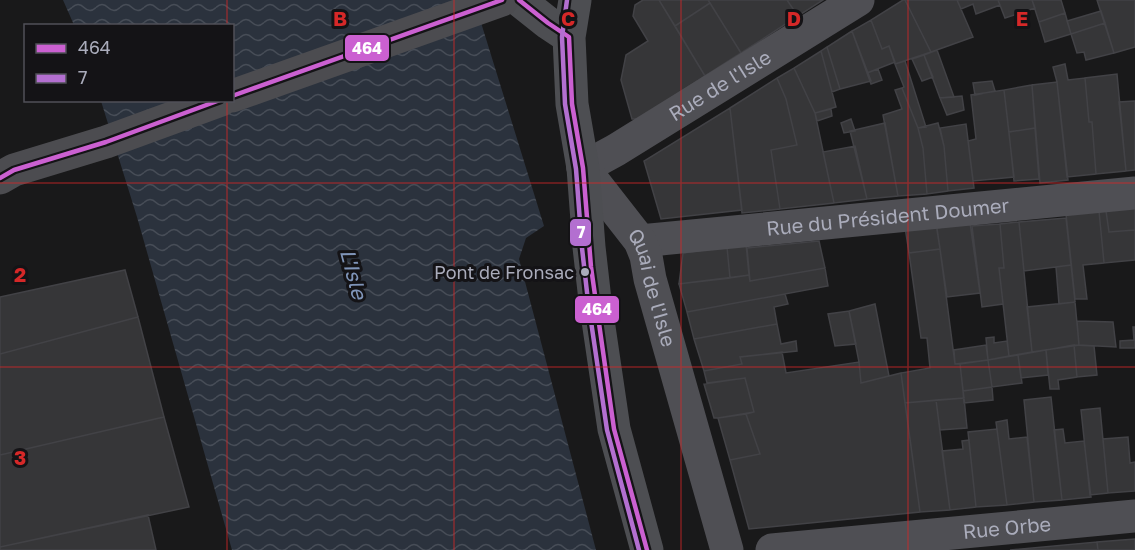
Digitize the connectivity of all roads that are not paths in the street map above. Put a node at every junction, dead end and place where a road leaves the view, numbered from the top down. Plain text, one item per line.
1 (575, 0) edge
2 (858, 0) edge
3 (506, 1) edge
4 (569, 37) junction
5 (234, 95) edge
6 (216, 102) edge
7 (583, 168) junction
8 (0, 178) edge
9 (1135, 193) edge
10 (640, 241) junction
11 (1135, 516) edge
12 (647, 550) edge
13 (727, 550) edge
14 (772, 550) edge

1 - 4 main road, Quai de l'Isle
2 - 7 street, Rue de l'Isle
3 - 4 main road
3 - 5 main road
4 - 7 main road, Quai de l'Isle
6 - 8 main road
7 - 10 street, Quai de l'Isle
7 - 12 main road
9 - 10 street, Rue du Président Doumer
10 - 13 street, Quai de l'Isle
11 - 14 street, Rue Orbe

